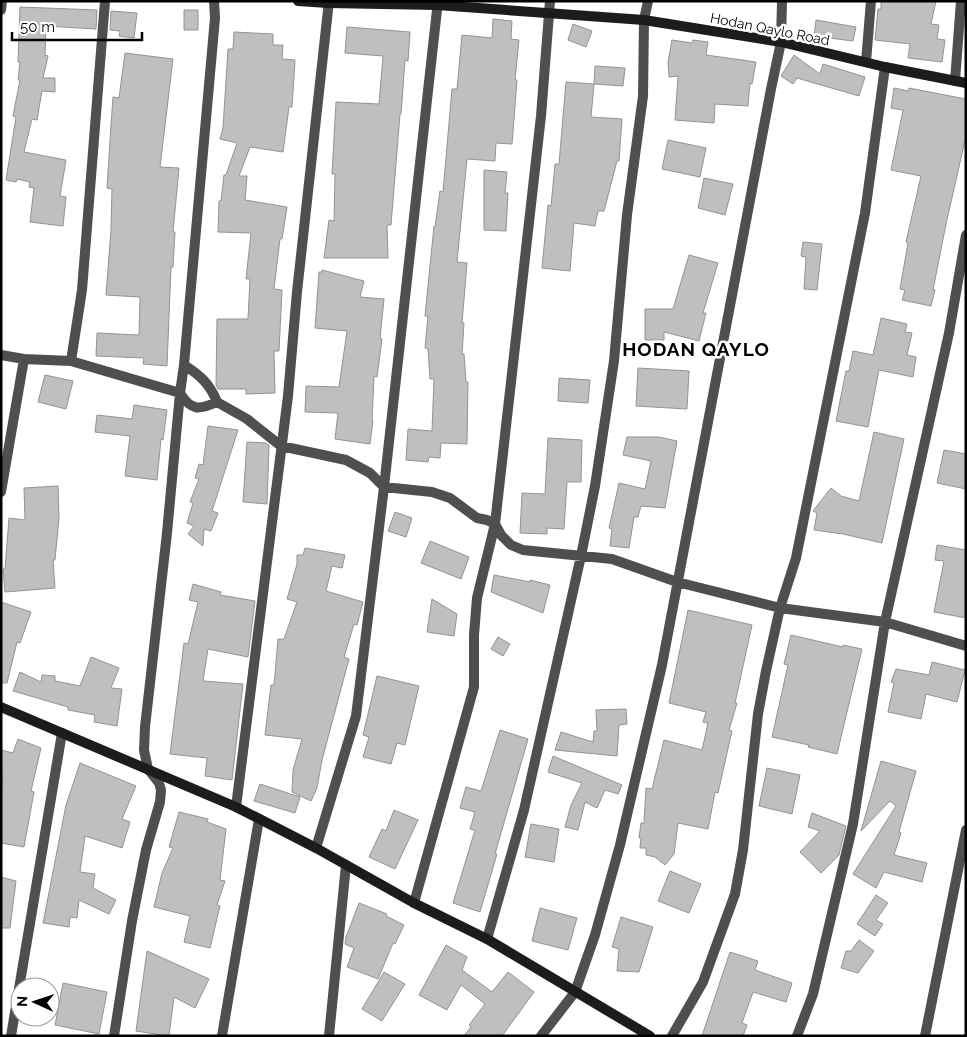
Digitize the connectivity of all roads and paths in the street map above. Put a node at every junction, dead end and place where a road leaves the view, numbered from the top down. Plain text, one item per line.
1 (2, 1) edge
2 (105, 1) edge
3 (214, 1) edge
4 (298, 1) edge
5 (550, 1) edge
6 (648, 1) edge
7 (782, 1) edge
8 (871, 1) edge
9 (961, 1) edge
10 (328, 2) edge
11 (438, 3) edge
12 (1, 10) edge
13 (549, 13) junction
14 (644, 20) junction
15 (781, 42) junction
16 (866, 62) junction
17 (884, 67) junction
18 (961, 82) edge
19 (966, 235) edge
20 (1, 355) edge
21 (24, 359) junction
22 (71, 361) junction
23 (184, 365) junction
24 (180, 393) junction
25 (217, 402) junction
26 (281, 446) junction
27 (384, 487) junction
28 (1, 492) edge
29 (495, 524) junction
30 (582, 556) junction
31 (677, 582) junction
32 (780, 608) junction
33 (885, 622) junction
34 (966, 646) edge
35 (1, 707) edge
36 (62, 733) junction
37 (148, 769) junction
38 (236, 807) junction
39 (259, 819) junction
40 (966, 830) edge
41 (316, 848) junction
42 (346, 865) junction
43 (414, 903) junction
44 (487, 939) junction
45 (575, 992) junction
46 (11, 1036) edge
47 (114, 1036) edge
48 (222, 1036) edge
49 (329, 1036) edge
50 (541, 1036) edge
51 (650, 1036) edge
52 (672, 1036) edge
53 (797, 1036) edge
54 (925, 1036) edge

1 - 12 street
2 - 22 street
3 - 23 street
4 - 10 street, Hodan Qaylo Road
5 - 13 street
6 - 14 street
7 - 15 street
8 - 16 street
9 - 18 street
10 - 11 street, Hodan Qaylo Road
10 - 26 street
11 - 13 street, Hodan Qaylo Road
11 - 27 street
13 - 14 street, Hodan Qaylo Road
13 - 29 street
14 - 15 street, Hodan Qaylo Road
14 - 30 street
15 - 16 street, Hodan Qaylo Road
15 - 31 street
16 - 17 street, Hodan Qaylo Road
17 - 18 street, Hodan Qaylo Road
17 - 32 street
19 - 33 street
20 - 21 street
21 - 22 street
21 - 28 street
22 - 24 street
23 - 24 street
23 - 25 street
24 - 25 street
24 - 37 street
25 - 26 street
26 - 27 street
26 - 38 street
27 - 29 street
27 - 41 street
29 - 30 street
29 - 43 street
30 - 31 street
30 - 44 street
31 - 32 street
31 - 45 street
32 - 33 street
32 - 52 street
33 - 34 street
33 - 53 street
35 - 36 street
36 - 37 street
36 - 46 street
37 - 38 street
37 - 47 street
38 - 39 street
39 - 41 street
39 - 48 street
40 - 54 street
41 - 42 street
42 - 43 street
42 - 49 street
43 - 44 street
44 - 45 street
45 - 50 street
45 - 51 street

